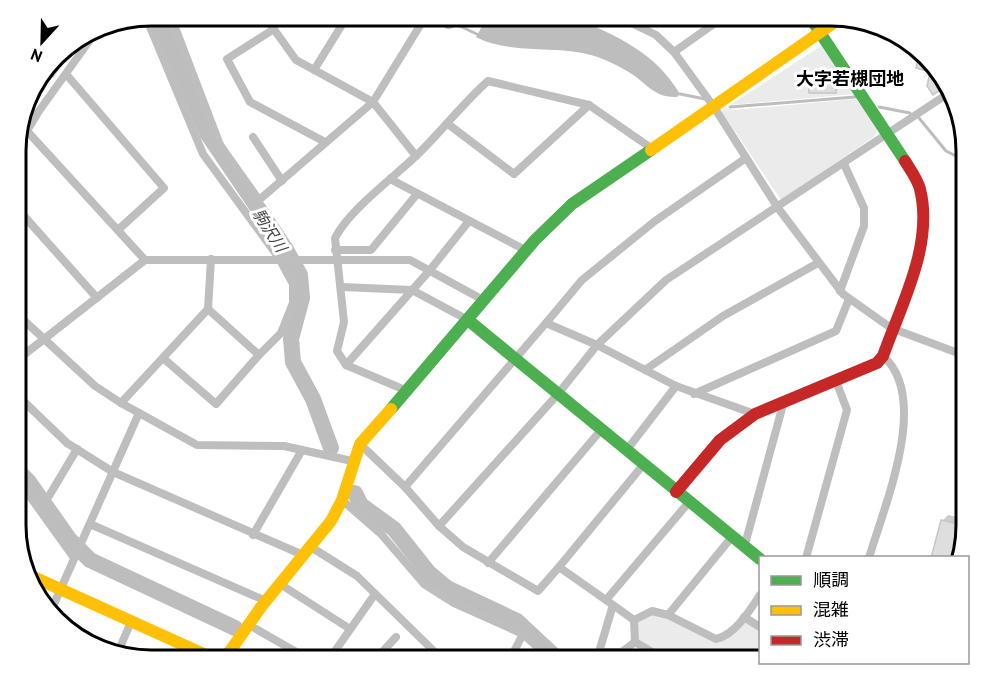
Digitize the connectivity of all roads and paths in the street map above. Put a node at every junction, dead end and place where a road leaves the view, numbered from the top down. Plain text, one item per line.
1 (149, 26) edge
2 (174, 26) edge
3 (271, 26) edge
4 (341, 26) edge
5 (420, 26) edge
6 (637, 26) edge
7 (711, 26) edge
8 (816, 26) edge
9 (828, 26) edge
10 (274, 30) junction
11 (820, 32) junction
12 (89, 42) edge
13 (674, 52) junction
14 (314, 70) junction
15 (66, 74) junction
16 (944, 97) edge
17 (373, 102) junction
18 (589, 105) junction
19 (714, 107) junction
20 (448, 124) junction
21 (28, 130) edge
22 (27, 131) edge
23 (889, 134) junction
24 (253, 137) dead end
25 (325, 142) junction
26 (651, 148) junction
27 (416, 156) junction
28 (746, 158) junction
29 (844, 164) junction
30 (390, 179) junction
31 (282, 182) junction
32 (417, 194) junction
33 (778, 208) junction
34 (26, 218) edge
35 (469, 221) junction
36 (118, 230) junction
37 (527, 251) junction
38 (336, 254) junction
39 (281, 258) junction
40 (211, 259) junction
41 (144, 260) junction
42 (818, 263) junction
43 (430, 270) junction
44 (342, 287) junction
45 (412, 290) junction
46 (840, 291) junction
47 (97, 298) junction
48 (849, 299) junction
49 (485, 301) junction
50 (208, 309) junction
51 (468, 320) junction
52 (26, 322) edge
53 (546, 323) junction
54 (891, 328) junction
55 (45, 338) junction
56 (597, 345) junction
57 (955, 352) edge
58 (26, 353) edge
59 (259, 355) junction
60 (884, 356) junction
61 (163, 358) junction
62 (514, 358) junction
63 (346, 365) junction
64 (645, 370) junction
65 (836, 381) junction
66 (676, 386) junction
67 (405, 390) junction
68 (558, 394) junction
69 (694, 394) junction
70 (784, 401) junction
71 (120, 403) junction
72 (26, 404) edge
73 (139, 413) junction
74 (755, 414) junction
75 (601, 430) junction
76 (360, 444) junction
77 (77, 449) junction
78 (302, 450) junction
79 (626, 451) junction
80 (352, 461) junction
81 (643, 465) junction
82 (113, 472) junction
83 (405, 487) junction
84 (26, 491) edge
85 (676, 492) junction
86 (49, 496) dead end
87 (342, 500) junction
88 (689, 502) junction
89 (90, 524) junction
90 (439, 526) junction
91 (253, 535) junction
92 (731, 538) junction
93 (744, 548) junction
94 (307, 551) junction
95 (807, 556) edge
96 (870, 556) edge
97 (74, 558) junction
98 (759, 559) edge
99 (488, 563) junction
100 (559, 567) junction
101 (38, 579) edge
102 (280, 584) junction
103 (60, 590) junction
104 (375, 594) junction
105 (759, 596) edge
106 (266, 601) junction
107 (610, 603) junction
108 (54, 605) edge
109 (669, 615) junction
110 (744, 617) junction
111 (634, 620) junction
112 (131, 622) junction
113 (249, 625) junction
114 (759, 626) edge
115 (350, 629) junction
116 (523, 634) junction
117 (396, 637) dead end
118 (635, 642) junction
119 (183, 645) junction
120 (120, 647) edge
121 (182, 650) edge
122 (195, 650) edge
123 (229, 650) edge
124 (293, 650) edge
125 (335, 650) edge
126 (384, 650) edge
127 (433, 650) edge
128 (514, 651) edge
129 (541, 651) edge
130 (599, 651) edge
131 (624, 651) edge
132 (650, 651) edge

1 - 39 street
2 - 31 street
3 - 10 street
4 - 14 street
5 - 17 street
6 - 13 street
7 - 13 street
8 - 11 street
9 - 11 street
10 - 14 street
10 - 25 street
11 - 19 street
11 - 23 street
12 - 15 street
13 - 19 street
14 - 17 street
15 - 21 street
15 - 36 street
16 - 23 street
17 - 25 street
17 - 27 street
18 - 20 street
18 - 20 street
18 - 26 street
19 - 26 street
19 - 28 street
20 - 27 street
22 - 36 street
23 - 29 street
23 - 54 street
24 - 31 street
25 - 31 street
26 - 37 street
27 - 30 street
28 - 33 street
28 - 53 street
29 - 33 street
29 - 46 street
30 - 32 street
30 - 38 street
32 - 35 street
32 - 38 street
33 - 42 street
33 - 56 street
34 - 47 street
35 - 37 street
35 - 43 street
36 - 41 street
37 - 49 street
38 - 39 street
38 - 43 street
38 - 44 street
39 - 40 street
39 - 59 street
40 - 41 street
40 - 50 street
41 - 47 street
42 - 46 street
42 - 64 street
43 - 45 street
43 - 49 street
44 - 45 street
44 - 63 street
45 - 51 street
45 - 63 street
46 - 48 street
47 - 55 street
48 - 54 street
48 - 69 street
49 - 51 street
50 - 59 street
50 - 61 street
51 - 62 street
51 - 67 street
52 - 55 street
53 - 56 street
53 - 62 street
54 - 57 street
54 - 60 street
55 - 58 street
55 - 71 street
56 - 64 street
56 - 68 street
59 - 61 street
60 - 65 street
60 - 96 street
61 - 71 street
62 - 68 street
62 - 83 street
63 - 67 street
64 - 66 street
65 - 70 street
65 - 95 street
66 - 69 street
66 - 79 street
67 - 76 street
68 - 75 street
68 - 90 street
69 - 74 street
70 - 74 street
70 - 93 street
71 - 73 street
72 - 77 street
73 - 78 street
73 - 82 street
74 - 85 street
75 - 79 street
75 - 99 street
76 - 80 street
76 - 83 street
77 - 82 street
77 - 86 street
78 - 80 street
78 - 91 street
79 - 81 street
80 - 87 street
81 - 85 street
81 - 100 street
82 - 89 street
82 - 91 street
83 - 90 street
84 - 97 street
85 - 88 street
87 - 94 street
87 - 116 street
88 - 92 street
88 - 107 street
89 - 97 street
89 - 106 street
90 - 99 street
91 - 94 street
92 - 93 street
92 - 109 street
93 - 98 street
94 - 102 street
94 - 104 street
97 - 103 street
99 - 100 street
100 - 107 street
101 - 103 street
102 - 106 street
102 - 115 street
103 - 108 street
103 - 112 street
104 - 115 street
104 - 127 street
105 - 110 street
106 - 113 street
107 - 111 street
107 - 130 street
109 - 110 street
109 - 111 street
110 - 114 street
111 - 118 street
112 - 119 street
112 - 120 street
113 - 123 street
113 - 124 street
115 - 125 street
116 - 128 street
116 - 129 street
117 - 126 street
118 - 131 street
118 - 132 street
119 - 121 street
119 - 122 street

